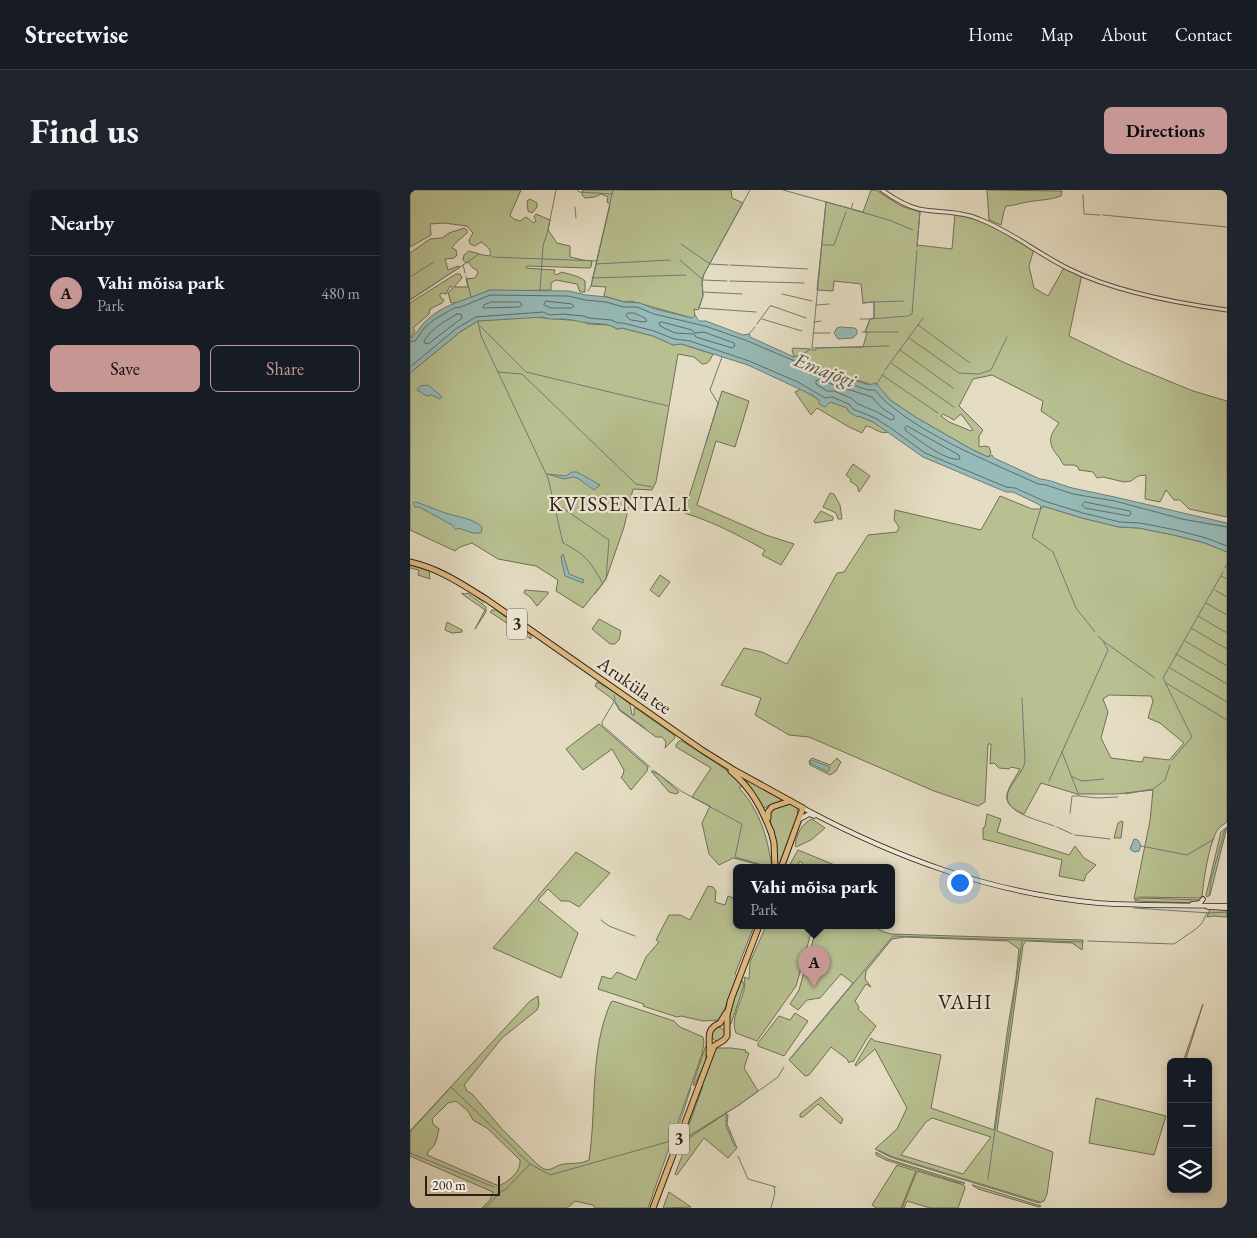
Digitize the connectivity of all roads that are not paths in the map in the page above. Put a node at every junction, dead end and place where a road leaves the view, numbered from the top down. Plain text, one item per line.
1 (882, 190) edge
2 (1227, 310) edge
3 (410, 562) edge
4 (715, 758) junction
5 (790, 801) junction
6 (803, 808) junction
7 (800, 819) junction
8 (834, 824) junction
9 (772, 832) junction
10 (775, 864) edge
11 (783, 864) edge
12 (1203, 899) dead end
13 (1119, 904) junction
14 (1227, 907) edge
15 (758, 929) edge
16 (731, 1000) junction
17 (718, 1025) junction
18 (726, 1029) junction
19 (711, 1039) junction
20 (718, 1043) junction
21 (705, 1070) junction
22 (653, 1208) edge

1 - 2 street
3 - 4 highway, Aruküla tee / 3
4 - 5 highway, 3
4 - 9 highway
5 - 6 highway, 3
5 - 9 highway
6 - 7 highway
6 - 8 main road
7 - 8 main road
7 - 11 highway
8 - 13 main road
9 - 10 highway
12 - 13 main road
13 - 14 main road
15 - 16 highway, 3
16 - 17 highway, 3
16 - 18 highway, 3
17 - 18 highway
17 - 19 highway, 3
18 - 20 highway, 3
19 - 20 highway
19 - 21 highway, 3
20 - 21 highway, 3
21 - 22 highway, 3

